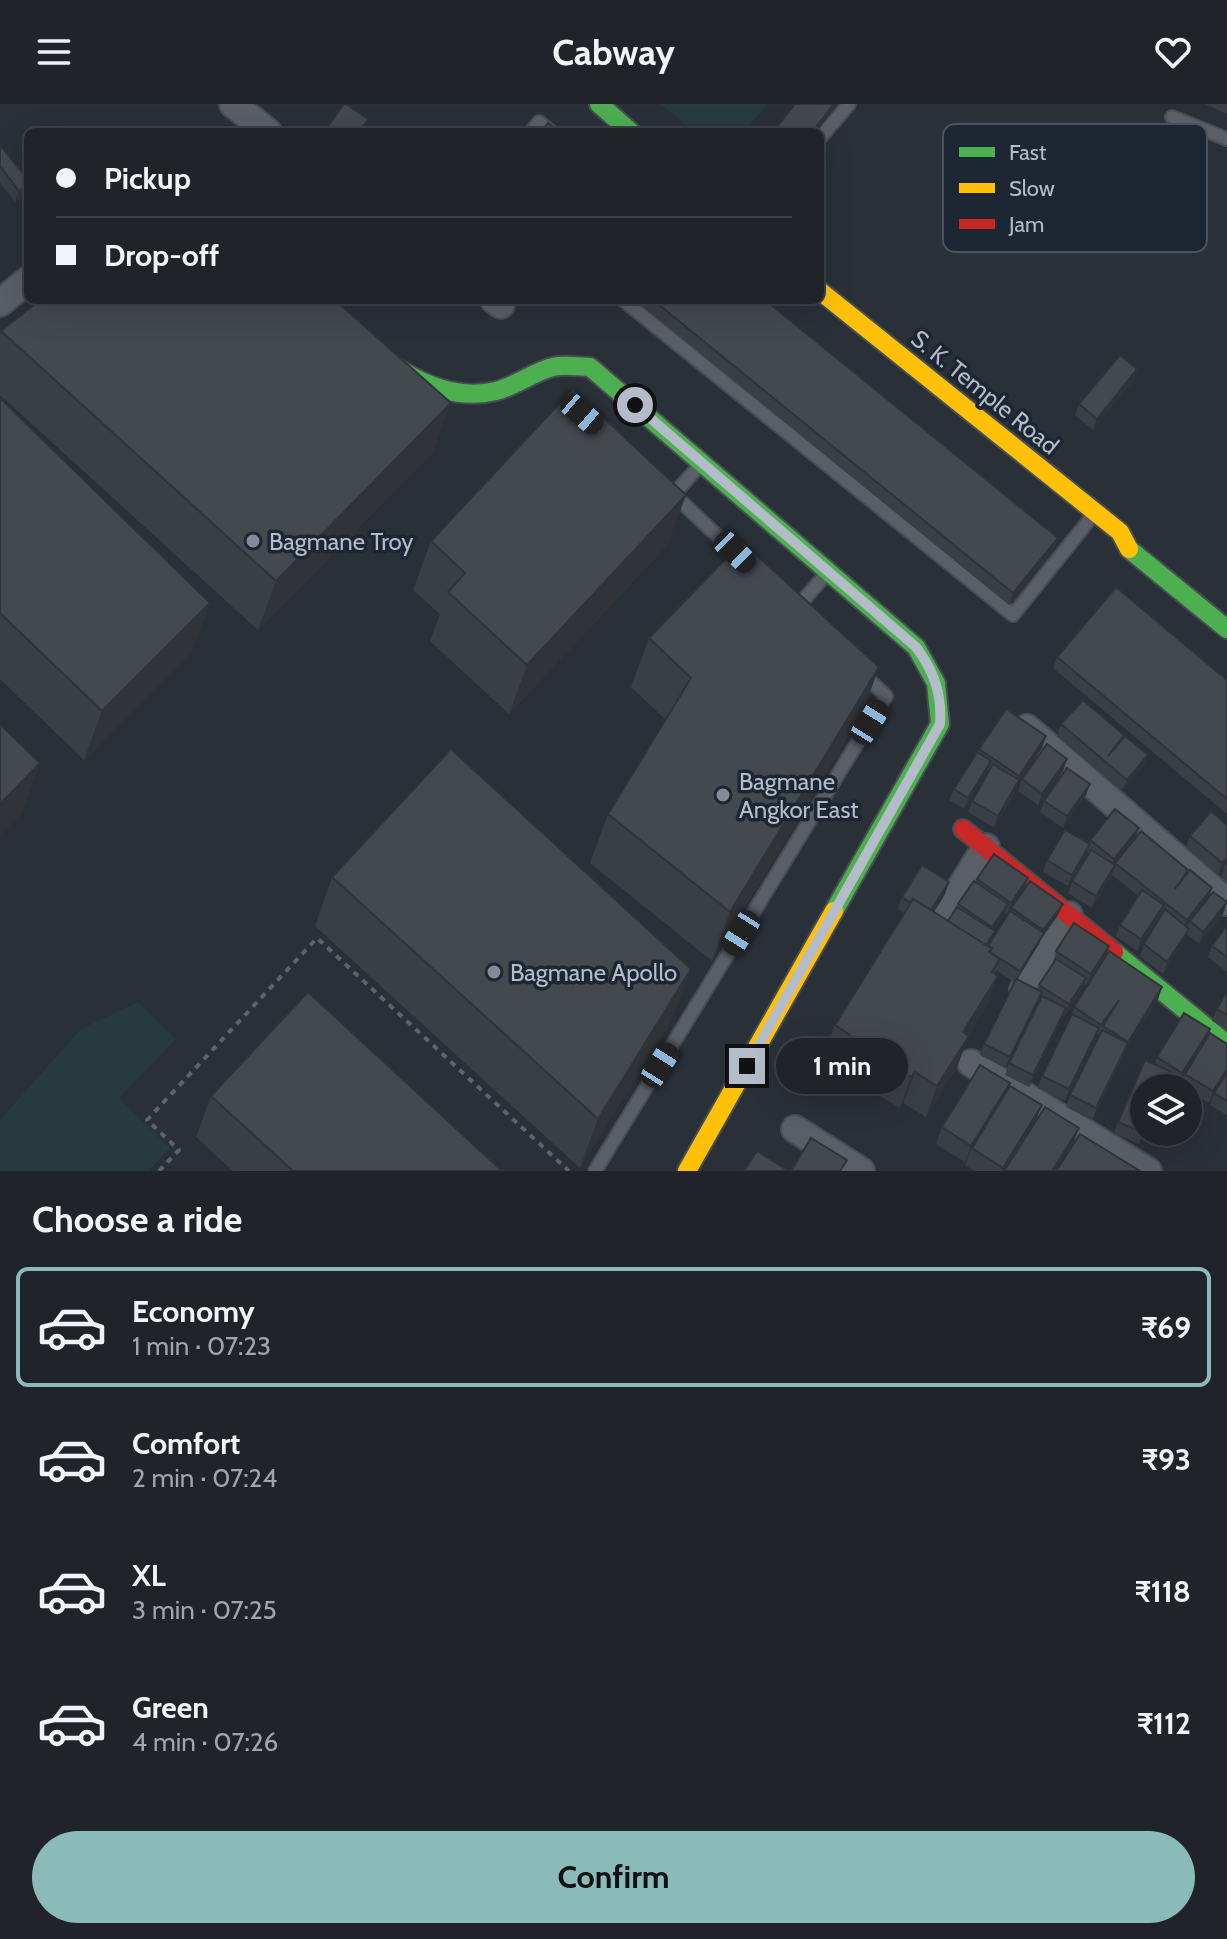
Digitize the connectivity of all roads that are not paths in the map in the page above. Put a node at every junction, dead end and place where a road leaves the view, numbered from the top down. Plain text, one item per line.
1 (233, 104) edge
2 (599, 104) edge
3 (849, 104) edge
4 (1172, 117) dead end
5 (1190, 124) edge
6 (263, 128) edge
7 (626, 128) edge
8 (1207, 131) edge
9 (824, 133) edge
10 (1227, 139) edge
11 (24, 283) edge
12 (824, 294) edge
13 (0, 303) edge
14 (320, 304) edge
15 (628, 304) edge
16 (702, 463) junction
17 (662, 484) edge
18 (674, 494) junction
19 (1096, 512) junction
20 (1120, 532) junction
21 (1054, 539) edge
22 (1067, 549) junction
23 (751, 568) edge
24 (829, 572) junction
25 (784, 600) edge
26 (1227, 606) edge
27 (795, 610) junction
28 (807, 621) edge
29 (1227, 629) edge
30 (852, 664) edge
31 (1027, 728) edge
32 (963, 829) dead end
33 (986, 847) junction
34 (1227, 902) edge
35 (1069, 915) junction
36 (933, 932) edge
37 (1023, 990) edge
38 (1227, 1044) edge
39 (971, 1063) edge
40 (795, 1129) dead end
41 (595, 1171) edge
42 (687, 1171) edge
43 (861, 1171) edge
44 (1148, 1171) edge

1 - 6 street
2 - 7 street
3 - 9 lane
4 - 5 lane
8 - 10 lane
11 - 13 street
12 - 19 street, S. K. Temple Road
14 - 16 street
15 - 22 lane
16 - 18 lane
16 - 24 street
17 - 18 lane
18 - 23 lane
19 - 20 street, S. K. Temple Road
19 - 22 lane
20 - 26 street, S. K. Temple Road
20 - 29 street, S. K. Temple Road
21 - 22 lane
24 - 27 lane
24 - 42 street
25 - 27 lane
27 - 28 lane
30 - 41 lane
31 - 34 street
32 - 33 street
33 - 35 street
33 - 36 street
35 - 37 street
35 - 38 street
39 - 44 street
40 - 43 street

